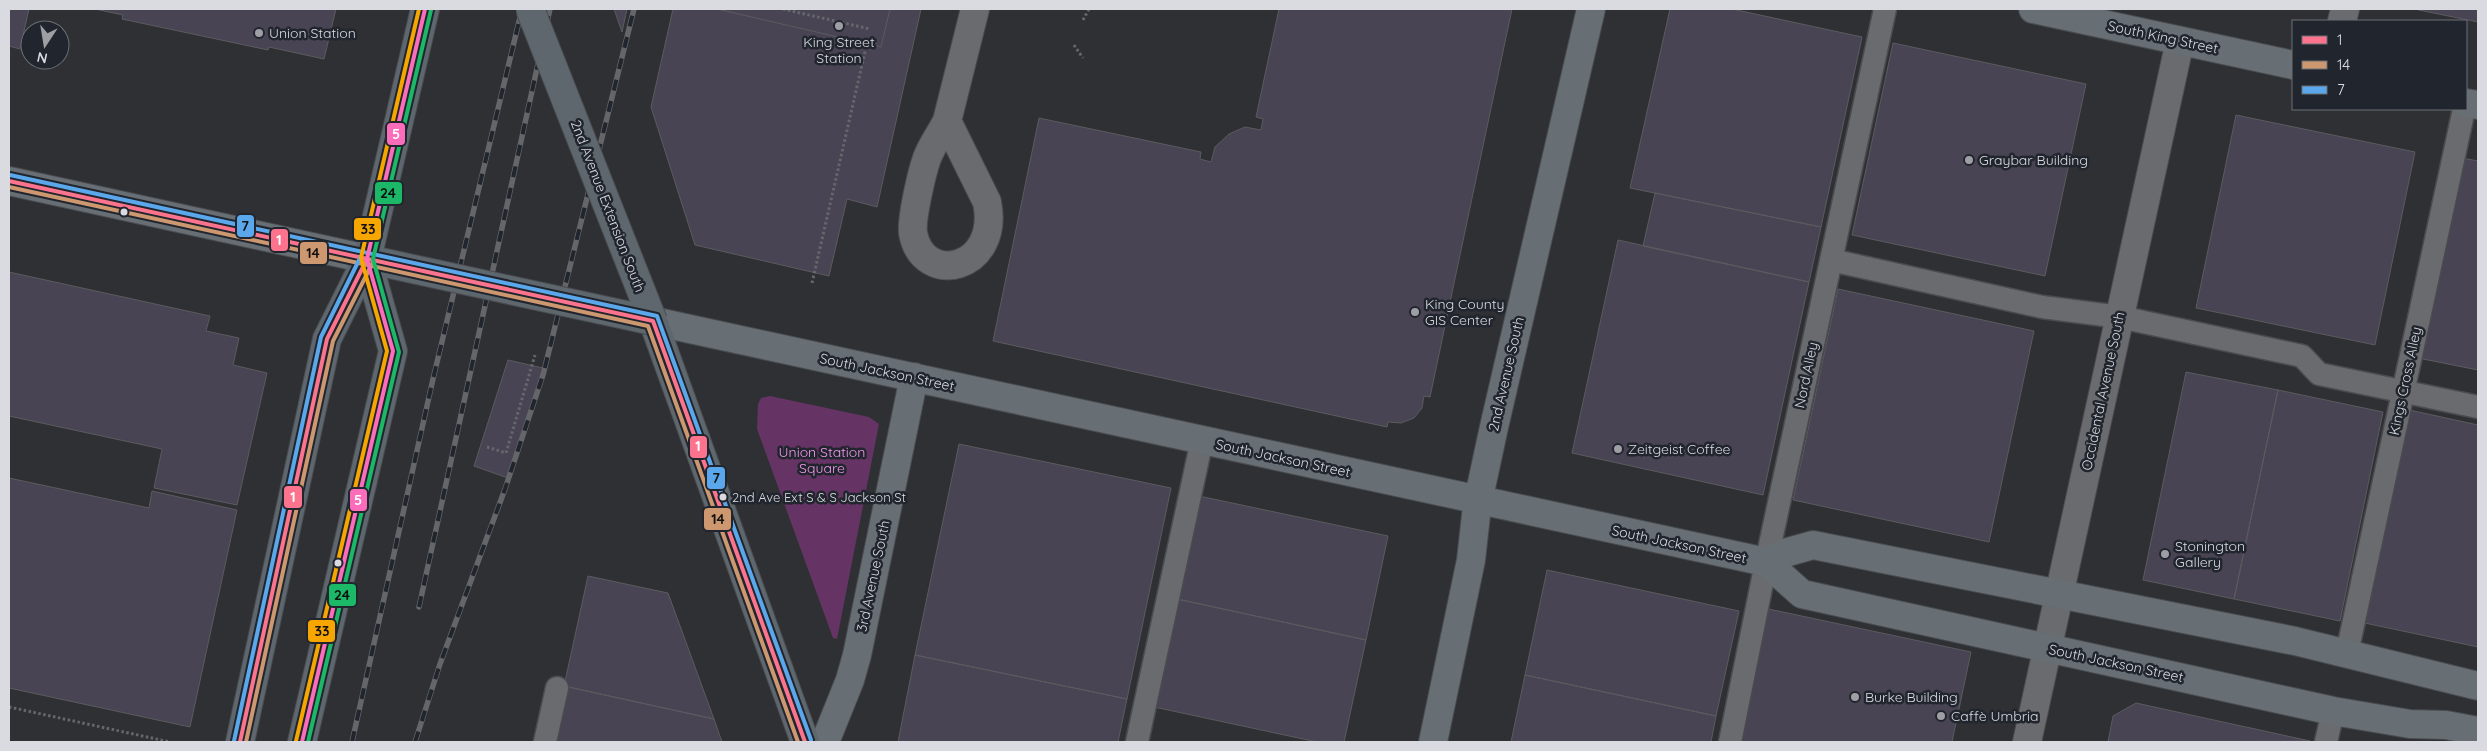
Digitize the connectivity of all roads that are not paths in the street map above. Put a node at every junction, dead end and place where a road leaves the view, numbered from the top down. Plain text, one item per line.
1 (425, 9) edge
2 (530, 9) edge
3 (975, 9) edge
4 (1591, 9) edge
5 (1885, 9) edge
6 (2033, 9) edge
7 (2180, 40) junction
8 (2292, 65) edge
9 (2464, 110) edge
10 (947, 121) junction
11 (9, 181) edge
12 (368, 259) junction
13 (1831, 260) junction
14 (2120, 316) junction
15 (653, 321) junction
16 (914, 377) junction
17 (2403, 392) junction
18 (2478, 407) edge
19 (1202, 440) junction
20 (1478, 500) junction
21 (1766, 562) junction
22 (2060, 593) junction
23 (2048, 648) junction
24 (2346, 653) junction
25 (2478, 686) edge
26 (557, 688) dead end
27 (2333, 711) junction
28 (2478, 731) edge
29 (240, 742) edge
30 (302, 742) edge
31 (545, 742) edge
32 (805, 742) edge
33 (825, 742) edge
34 (1137, 742) edge
35 (1434, 742) edge
36 (1730, 742) edge
37 (2027, 742) edge
38 (2326, 742) edge

1 - 12 main road
2 - 15 main road, 2nd Avenue Extension South, bridge
3 - 10 street
4 - 20 main road, 2nd Avenue South
5 - 13 lane, Nord Alley
6 - 7 main road, South King Street
7 - 8 main road, South King Street
7 - 14 street, Occidental Avenue South
9 - 17 lane, Kings Cross Alley
10 - 10 street
11 - 12 main road, South Jackson Street
12 - 15 main road, South Jackson Street, bridge
12 - 29 main road
12 - 30 main road
13 - 14 lane
13 - 21 lane, Nord Alley
14 - 17 lane
14 - 22 street, Occidental Avenue South
15 - 16 main road, South Jackson Street
15 - 32 main road, 2nd Avenue Extension South
16 - 19 main road, South Jackson Street
16 - 33 main road, 3rd Avenue South
17 - 18 lane
17 - 24 lane, Kings Cross Alley
19 - 20 main road, South Jackson Street
19 - 34 lane
20 - 21 main road, South Jackson Street
20 - 35 main road, 2nd Avenue South
21 - 22 main road, South Jackson Street
21 - 23 main road, South Jackson Street
21 - 36 lane, Nord Alley
22 - 23 street, Occidental Avenue South
22 - 24 main road, South Jackson Street
23 - 27 main road, South Jackson Street
23 - 37 street, Occidental Avenue South
24 - 25 main road, South Jackson Street
26 - 31 lane
27 - 28 main road, South Jackson Street
27 - 38 lane

